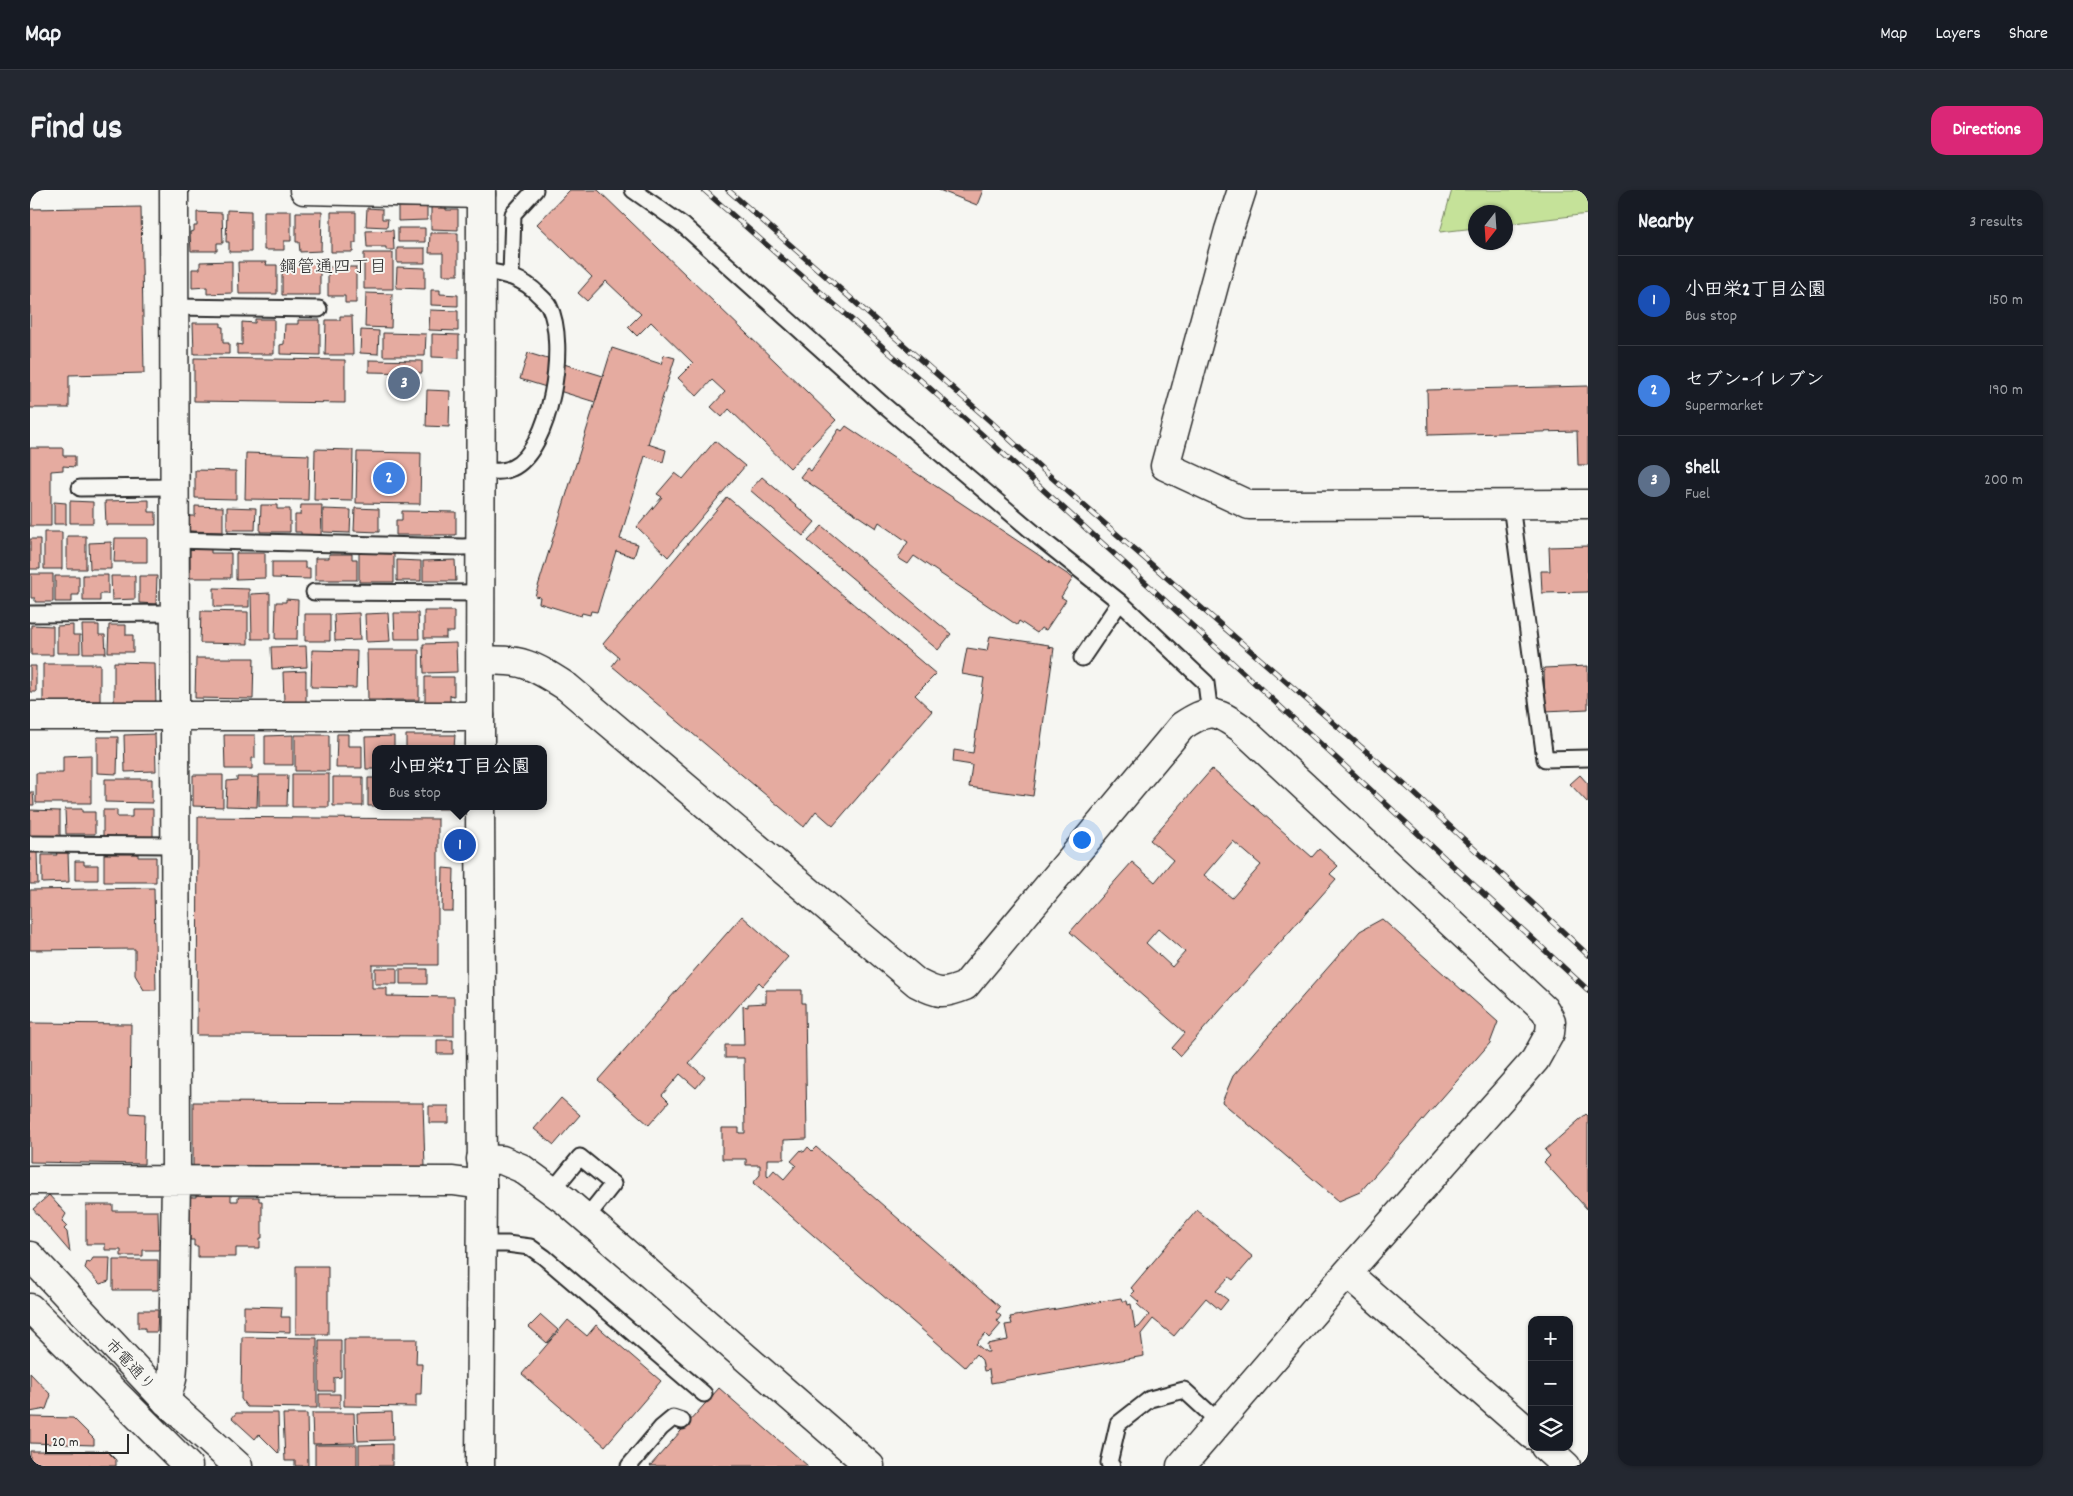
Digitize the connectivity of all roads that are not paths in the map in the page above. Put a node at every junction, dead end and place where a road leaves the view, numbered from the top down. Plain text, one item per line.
1 (174, 190) edge
2 (304, 190) edge
3 (535, 190) edge
4 (633, 190) edge
5 (1242, 190) edge
6 (481, 192) edge
7 (481, 270) junction
8 (511, 275) junction
9 (174, 307) junction
10 (320, 309) dead end
11 (481, 470) junction
12 (174, 487) junction
13 (80, 488) dead end
14 (1588, 504) edge
15 (1511, 505) junction
16 (174, 540) junction
17 (481, 546) junction
18 (314, 592) dead end
19 (482, 594) junction
20 (1120, 602) junction
21 (174, 613) junction
22 (30, 614) edge
23 (1082, 658) dead end
24 (482, 660) junction
25 (1210, 714) junction
26 (30, 716) edge
27 (175, 716) junction
28 (480, 716) junction
29 (480, 745) edge
30 (1588, 758) edge
31 (480, 810) edge
32 (30, 844) edge
33 (175, 845) junction
34 (481, 1172) junction
35 (30, 1180) edge
36 (176, 1180) junction
37 (552, 1191) junction
38 (586, 1218) junction
39 (481, 1244) junction
40 (30, 1256) edge
41 (1347, 1273) junction
42 (30, 1308) edge
43 (704, 1394) dead end
44 (166, 1401) junction
45 (682, 1421) dead end
46 (1219, 1422) junction
47 (1528, 1432) edge
48 (1549, 1451) edge
49 (188, 1466) edge
50 (238, 1466) edge
51 (480, 1466) edge
52 (629, 1466) edge
53 (870, 1466) edge
54 (1112, 1466) edge
55 (1181, 1466) edge
56 (1566, 1466) edge

1 - 9 street
2 - 6 street
3 - 8 lane
4 - 20 lane
5 - 15 street
6 - 7 street
7 - 8 lane
7 - 11 street
8 - 11 lane
9 - 10 lane
9 - 12 street
11 - 17 street
12 - 13 lane
12 - 16 street
14 - 15 street
15 - 30 lane
16 - 17 lane
16 - 21 street
17 - 19 street
18 - 19 lane
19 - 24 street
20 - 23 lane
20 - 25 lane
21 - 22 lane
21 - 27 street
24 - 25 street
24 - 28 street
25 - 41 street
26 - 27 street
27 - 28 street
27 - 33 street
28 - 29 street
31 - 34 street
32 - 33 lane
33 - 36 street
34 - 36 street
34 - 37 street
34 - 39 street
35 - 36 street
36 - 44 street
37 - 38 street
37 - 38 lane
38 - 53 street
39 - 43 lane
39 - 51 street
40 - 44 street, 市電通り
41 - 46 street
41 - 47 street
42 - 49 street, 市電通り
44 - 50 street, 市電通り
45 - 52 lane
46 - 54 lane
46 - 55 street
48 - 56 street

